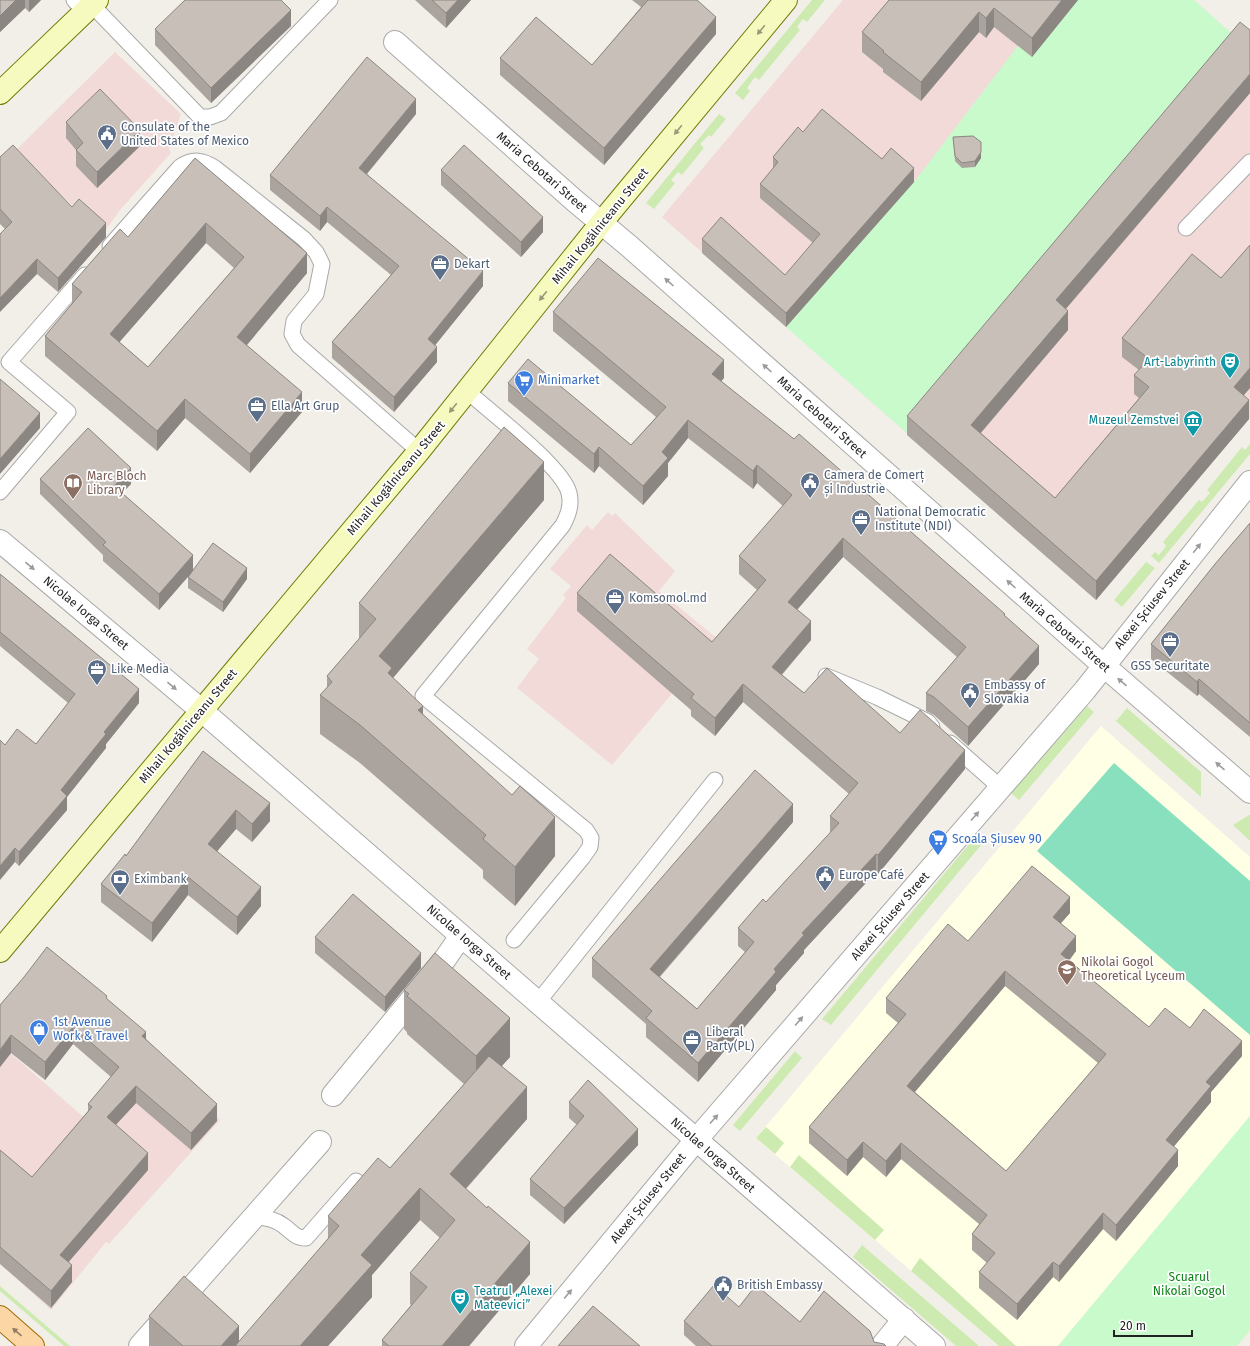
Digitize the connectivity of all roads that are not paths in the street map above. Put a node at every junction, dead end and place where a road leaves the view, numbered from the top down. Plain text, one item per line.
1 (330, 0) edge
2 (786, 0) edge
3 (87, 4) edge
4 (395, 42) dead end
5 (1, 90) edge
6 (1250, 162) edge
7 (602, 223) junction
8 (1186, 228) dead end
9 (467, 391) junction
10 (419, 451) junction
11 (1250, 482) edge
12 (0, 492) edge
13 (0, 541) edge
14 (1103, 665) junction
15 (823, 675) edge
16 (201, 710) junction
17 (714, 780) dead end
18 (1000, 787) junction
19 (1250, 792) edge
20 (461, 936) junction
21 (514, 940) dead end
22 (0, 951) edge
23 (538, 1002) junction
24 (333, 1095) dead end
25 (696, 1140) junction
26 (320, 1142) dead end
27 (356, 1181) edge
28 (254, 1217) junction
29 (0, 1317) edge
30 (904, 1320) junction
31 (33, 1346) edge
32 (140, 1346) edge
33 (526, 1346) edge
34 (882, 1346) edge
35 (934, 1346) edge

1 - 3 lane
2 -> 7 main road, Mihail Kogălniceanu Street
3 - 5 main road
4 - 7 street, Maria Cebotari Street
6 - 8 lane
7 -> 9 main road, Mihail Kogălniceanu Street
14 -> 7 street, Maria Cebotari Street
9 -> 10 main road, Mihail Kogălniceanu Street
9 - 21 lane
10 - 12 lane
10 - 16 main road, Mihail Kogălniceanu Street
14 -> 11 street, Alexei Șciusev Street
13 -> 16 street, Nicolae Iorga Street
14 - 18 street, Alexei Șciusev Street
19 -> 14 street, Maria Cebotari Street
15 - 18 lane
16 - 20 street, Nicolae Iorga Street
16 - 22 main road, Mihail Kogălniceanu Street
17 - 23 lane
25 -> 18 street, Alexei Șciusev Street
20 - 23 street, Nicolae Iorga Street
20 - 24 street
23 - 25 street, Nicolae Iorga Street
25 - 30 street, Nicolae Iorga Street
33 -> 25 street, Alexei Șciusev Street
26 - 28 street
27 - 28 lane
28 - 32 street
31 -> 29 main road
30 - 34 street
30 - 35 street, Nicolae Iorga Street

